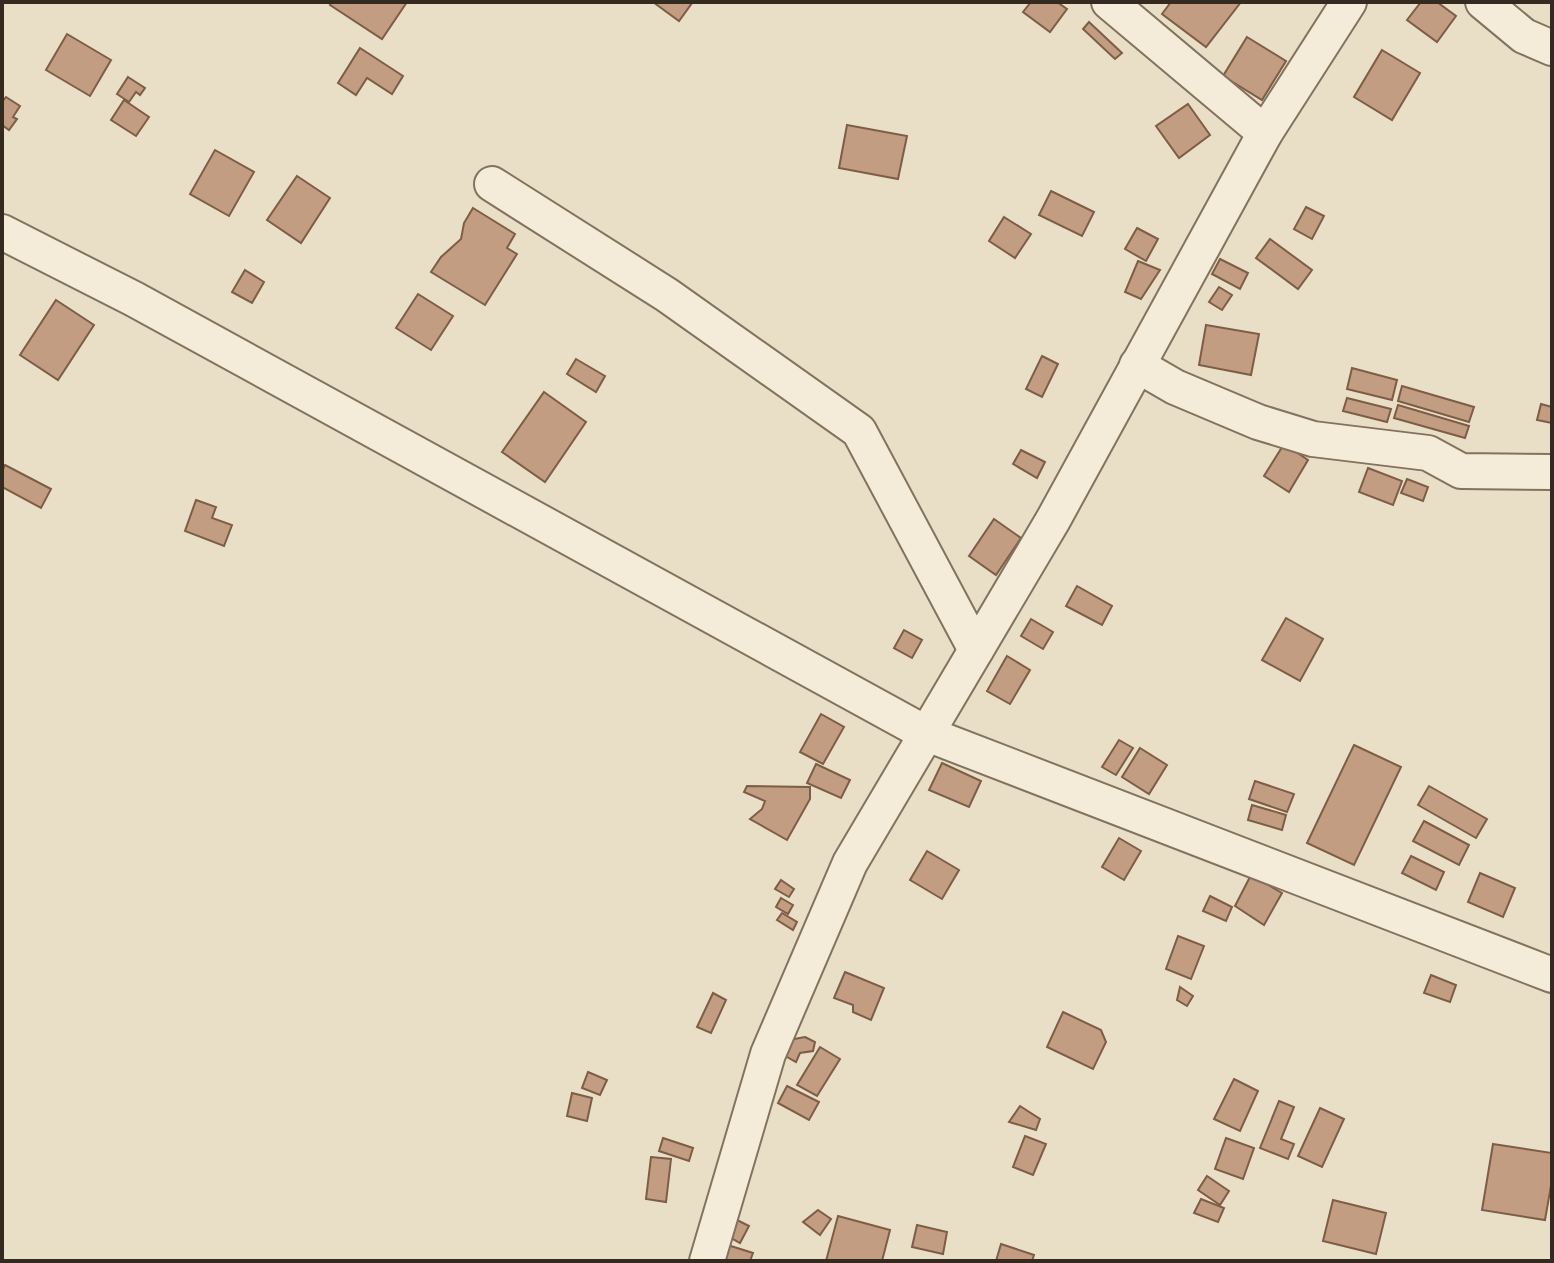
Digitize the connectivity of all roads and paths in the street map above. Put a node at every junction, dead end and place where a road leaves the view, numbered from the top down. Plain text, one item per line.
1 (1109, 2) edge
2 (1349, 2) edge
3 (1483, 2) edge
4 (1552, 48) edge
5 (1265, 133) junction
6 (492, 184) dead end
7 (2, 232) edge
8 (1137, 365) junction
9 (1552, 472) edge
10 (976, 650) junction
11 (927, 734) junction
12 (1552, 975) edge
13 (707, 1261) edge

1 - 5 street
2 - 5 street
3 - 4 street
5 - 8 street
6 - 10 street
7 - 11 street
8 - 9 street
8 - 10 street
10 - 11 street
11 - 12 street
11 - 13 street

